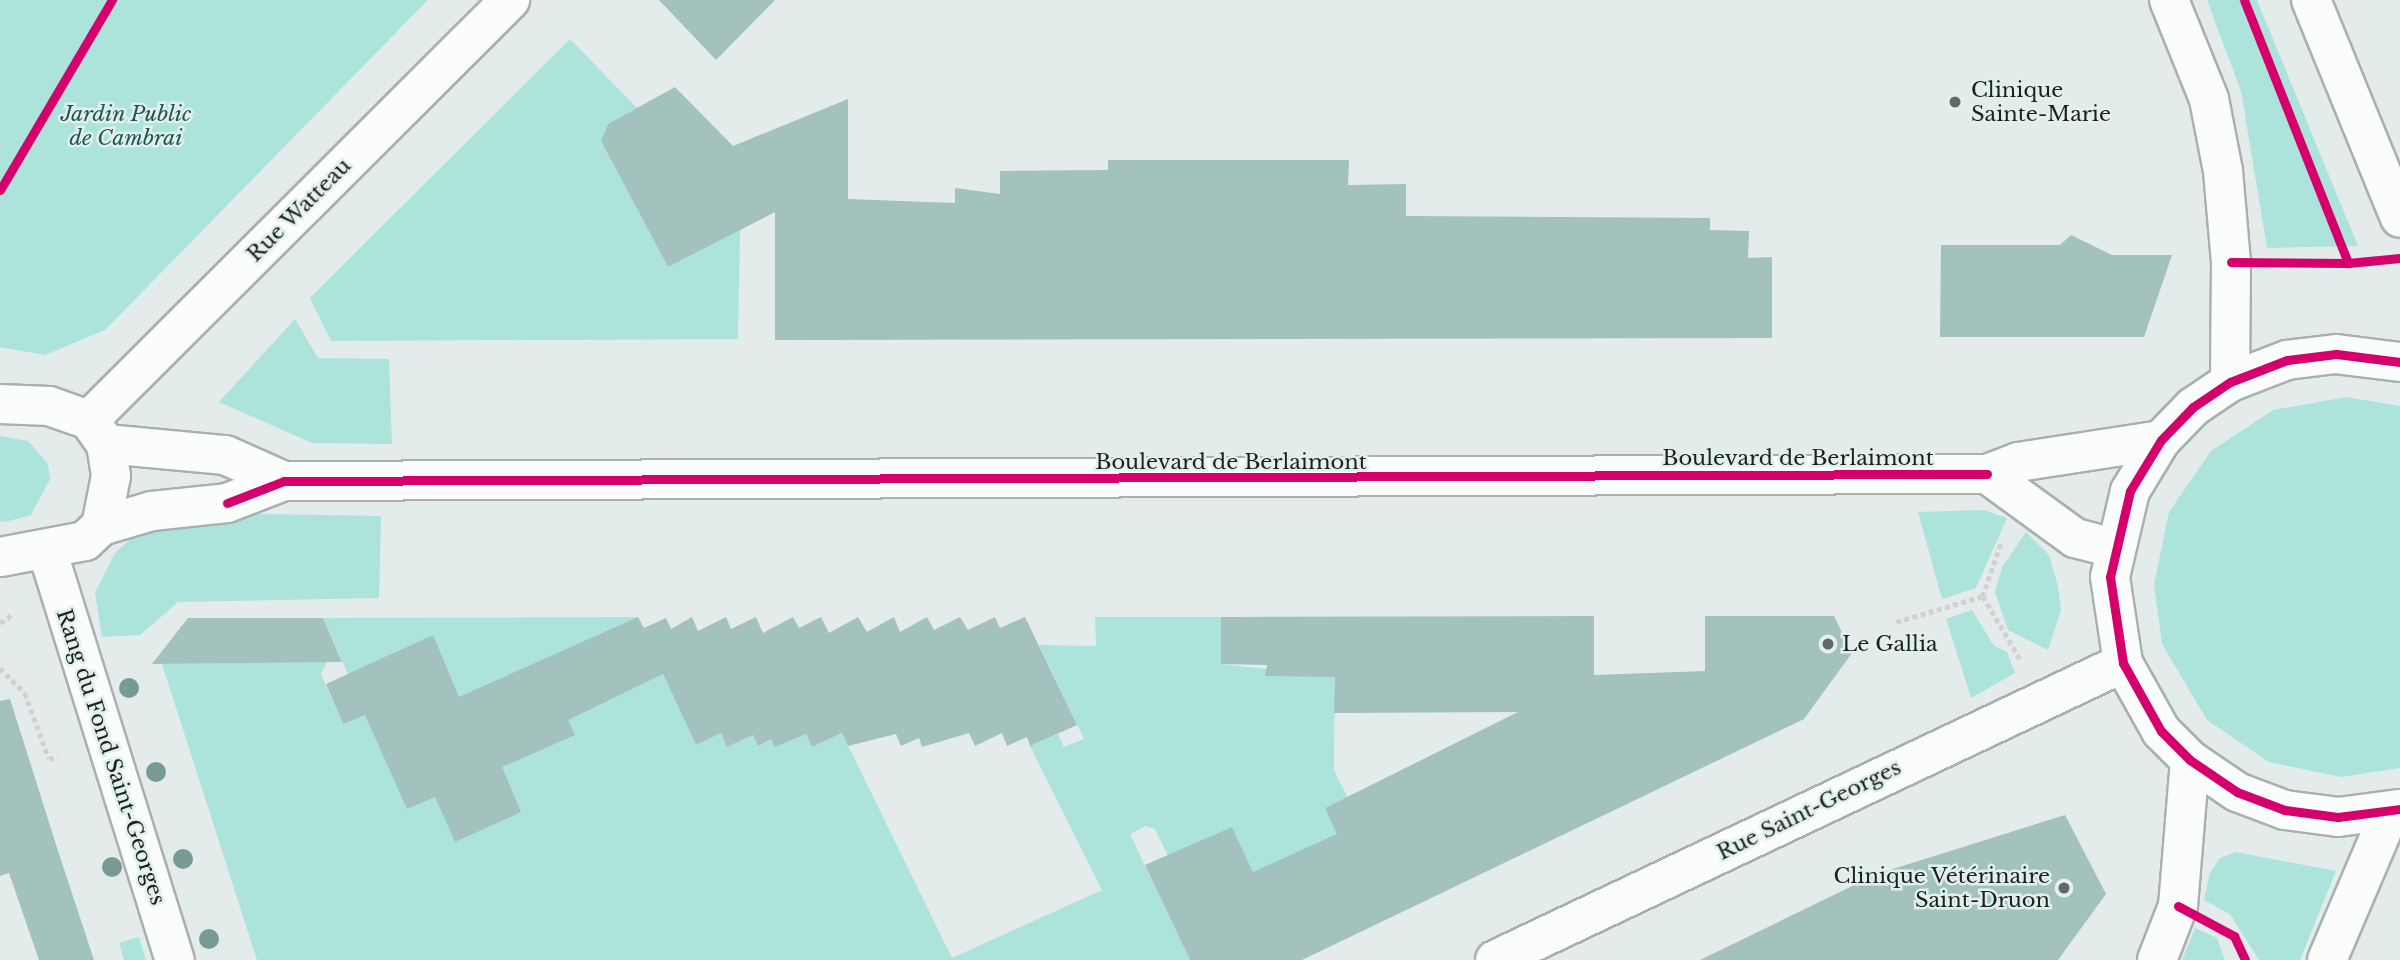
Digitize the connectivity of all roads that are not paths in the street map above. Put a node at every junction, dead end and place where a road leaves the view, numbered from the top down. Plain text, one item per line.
1 (510, 0) edge
2 (2169, 0) edge
3 (2311, 0) edge
4 (2400, 218) edge
5 (2400, 362) edge
6 (2230, 382) junction
7 (0, 404) edge
8 (97, 432) junction
9 (2161, 440) junction
10 (1987, 474) junction
11 (284, 481) junction
12 (101, 526) junction
13 (2114, 548) junction
14 (48, 553) junction
15 (0, 557) edge
16 (2123, 663) junction
17 (2190, 760) junction
18 (2395, 810) edge
19 (175, 960) edge
20 (1495, 960) edge
21 (2157, 960) edge
22 (2328, 960) edge

1 - 8 street, Rue Watteau
2 - 6 street
3 - 4 street
5 - 6 street
6 - 9 street
7 - 8 street, Boulevard de Berlaimont
8 - 11 street, Boulevard de Berlaimont
8 - 12 street
9 - 10 street, Boulevard de Berlaimont
9 - 13 street
10 - 11 street, Boulevard de Berlaimont
10 - 13 street
11 - 12 street, Boulevard de Berlaimont
12 - 14 street, Boulevard de Berlaimont
13 - 16 street
14 - 15 street, Boulevard de Berlaimont
14 - 19 street, Rang du Fond Saint-Georges
16 - 17 street
16 - 20 street, Rue Saint-Georges
17 - 18 street
17 - 21 street
18 - 22 street

